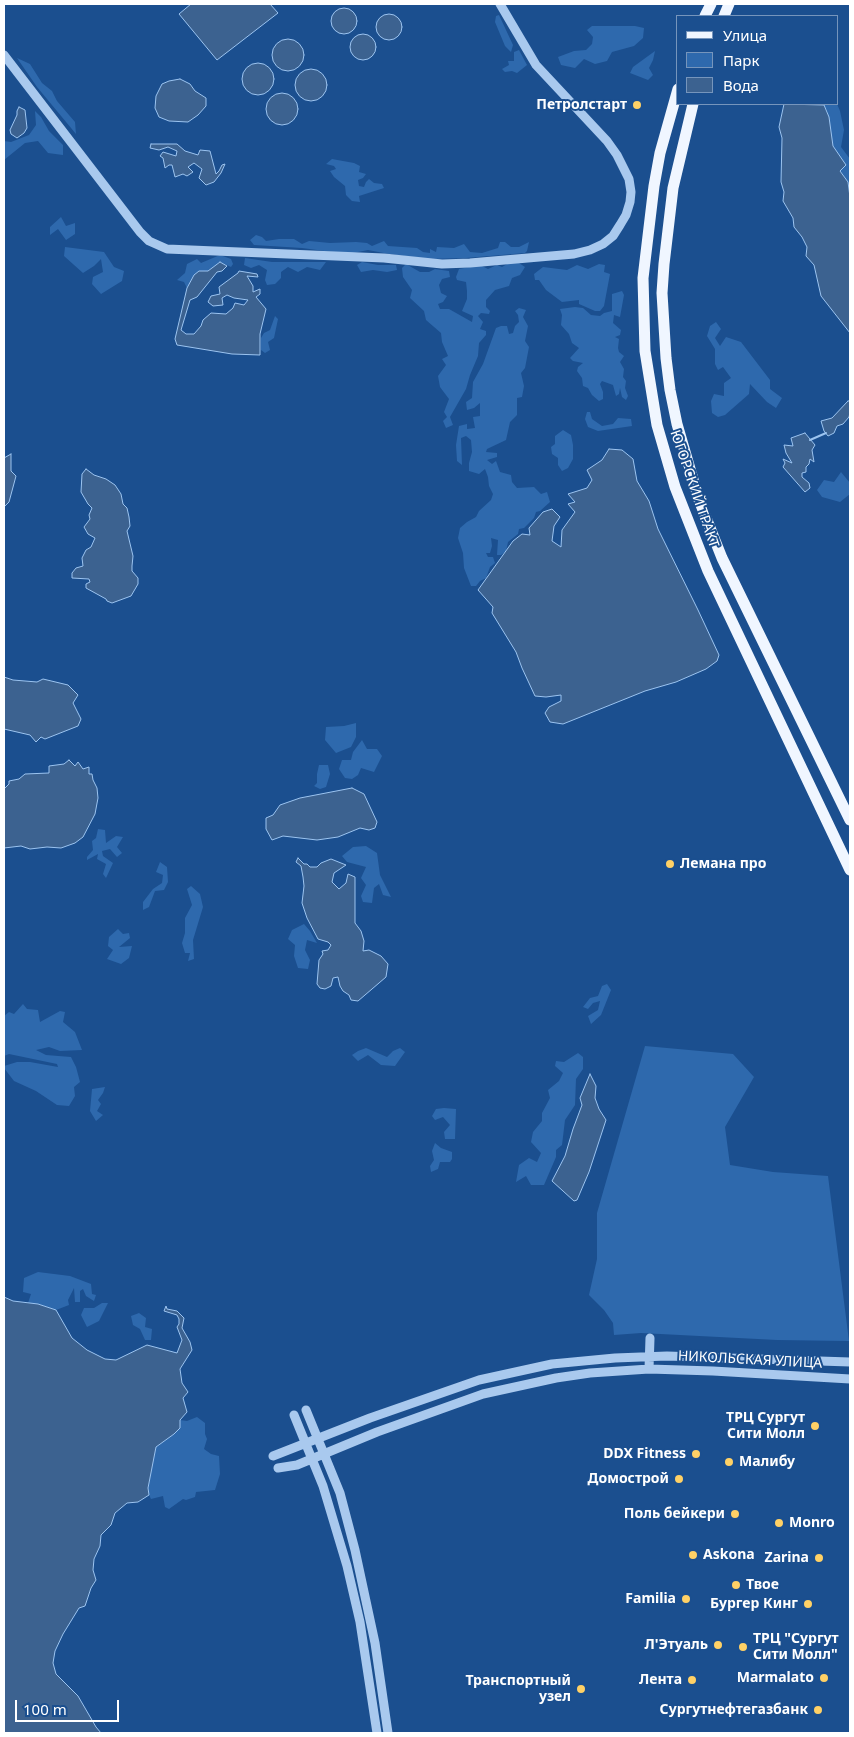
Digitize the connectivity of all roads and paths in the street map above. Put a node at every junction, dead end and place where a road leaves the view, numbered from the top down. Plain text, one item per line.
1 (500, 4) edge
2 (4, 55) edge
3 (676, 96) edge
4 (693, 105) edge
5 (768, 652) junction
6 (751, 662) junction
7 (850, 820) edge
8 (850, 870) edge
9 (650, 1338) dead end
10 (649, 1356) junction
11 (850, 1362) edge
12 (649, 1369) junction
13 (850, 1379) edge
14 (306, 1410) dead end
15 (294, 1415) dead end
16 (319, 1439) junction
17 (306, 1444) junction
18 (324, 1453) junction
19 (273, 1456) dead end
20 (312, 1459) junction
21 (278, 1468) dead end
22 (377, 1733) edge
23 (388, 1733) edge

1 - 2 street
3 - 6 main road, ЮГОРСКИЙ ТРАКТ
4 - 5 main road, ЮГОРСКИЙ ТРАКТ
5 - 6 main road
5 - 7 main road, ЮГОРСКИЙ ТРАКТ
6 - 8 main road, ЮГОРСКИЙ ТРАКТ
9 - 10 street
10 - 11 street, НИКОЛЬСКАЯ УЛИЦА
10 - 12 street
10 - 16 street, НИКОЛЬСКАЯ УЛИЦА
12 - 13 street, НИКОЛЬСКАЯ УЛИЦА
12 - 18 street, НИКОЛЬСКАЯ УЛИЦА
14 - 16 street
15 - 17 street
16 - 17 street, НИКОЛЬСКАЯ УЛИЦА
16 - 18 street
17 - 19 street, НИКОЛЬСКАЯ УЛИЦА
17 - 20 street
18 - 20 street, НИКОЛЬСКАЯ УЛИЦА
18 - 23 street
20 - 21 street, НИКОЛЬСКАЯ УЛИЦА
20 - 22 street

